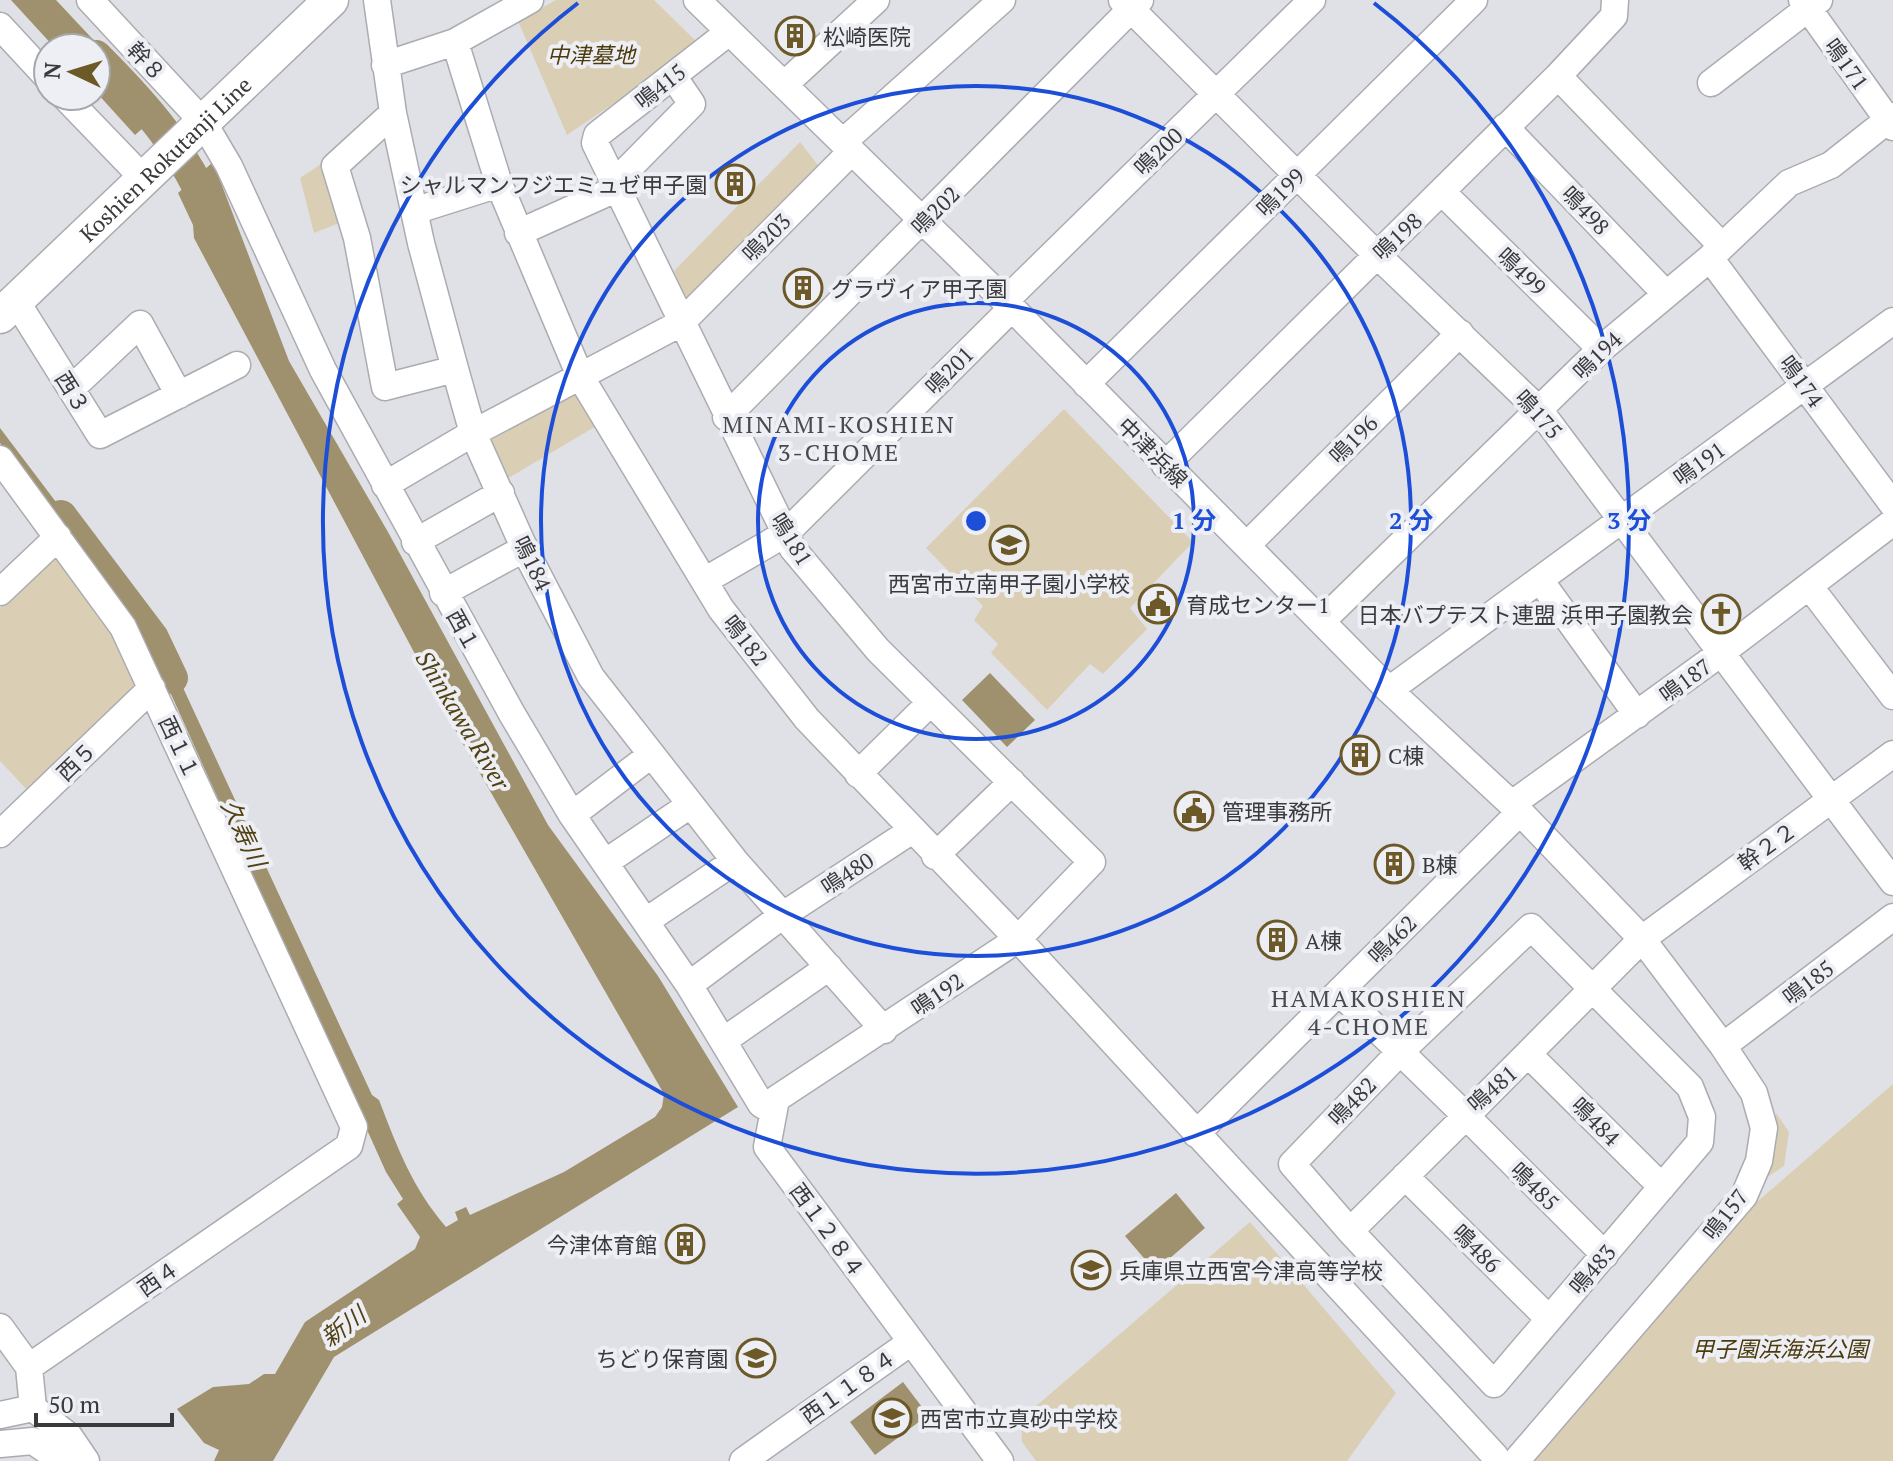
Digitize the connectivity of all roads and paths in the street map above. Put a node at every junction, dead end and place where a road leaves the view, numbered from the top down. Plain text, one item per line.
1 (331, 0) edge
2 (377, 0) edge
3 (530, 0) edge
4 (697, 0) edge
5 (876, 0) edge
6 (1002, 0) edge
7 (1312, 0) edge
8 (1474, 0) edge
9 (1615, 0) edge
10 (93, 1) edge
11 (1131, 3) edge
12 (1810, 3) edge
13 (0, 26) edge
14 (729, 32) junction
15 (455, 42) junction
16 (32, 61) edge
17 (385, 65) junction
18 (673, 76) junction
19 (1558, 76) junction
20 (1711, 83) dead end
21 (784, 85) junction
22 (1216, 94) junction
23 (82, 112) edge
24 (393, 113) junction
25 (1891, 121) edge
26 (198, 127) junction
27 (1505, 127) junction
28 (595, 143) joint
29 (847, 147) junction
30 (149, 173) junction
31 (1298, 174) junction
32 (499, 184) junction
33 (615, 186) junction
34 (1443, 193) junction
35 (414, 211) junction
36 (924, 222) junction
37 (518, 233) junction
38 (1716, 252) junction
39 (1377, 255) junction
40 (1666, 294) junction
41 (1008, 305) junction
42 (8, 308) edge
43 (1893, 321) edge
44 (681, 323) junction
45 (1460, 333) junction
46 (1601, 349) junction
47 (237, 365) dead end
48 (455, 369) junction
49 (580, 376) junction
50 (1086, 384) junction
51 (1805, 386) junction
52 (71, 389) junction
53 (179, 395) junction
54 (1540, 411) junction
55 (726, 417) junction
56 (473, 433) junction
57 (0, 459) edge
58 (1165, 465) junction
59 (385, 485) junction
60 (501, 493) junction
61 (1893, 505) edge
62 (1623, 519) junction
63 (1893, 522) edge
64 (785, 534) junction
65 (58, 537) junction
66 (415, 542) junction
67 (1247, 545) junction
68 (525, 548) junction
69 (1540, 580) junction
70 (704, 581) junction
71 (1810, 587) junction
72 (0, 592) edge
73 (443, 593) junction
74 (1322, 621) junction
75 (1721, 653) junction
76 (152, 688) junction
77 (1389, 690) junction
78 (1893, 696) edge
79 (930, 703) junction
80 (1637, 715) junction
81 (1893, 754) edge
82 (651, 755) junction
83 (858, 774) junction
84 (1012, 782) junction
85 (1831, 800) junction
86 (690, 805) junction
87 (1516, 808) junction
88 (572, 815) junction
89 (911, 831) junction
90 (0, 834) edge
91 (935, 856) junction
92 (735, 861) junction
93 (606, 862) junction
94 (1092, 862) joint
95 (1893, 882) edge
96 (783, 915) junction
97 (1893, 917) edge
98 (646, 921) junction
99 (1018, 939) junction
100 (1642, 939) junction
101 (829, 967) junction
102 (689, 985) junction
103 (1595, 988) junction
104 (1339, 992) junction
105 (884, 1030) junction
106 (723, 1041) junction
107 (1723, 1046) junction
108 (1401, 1051) junction
109 (1529, 1055) junction
110 (772, 1111) junction
111 (1466, 1116) junction
112 (1196, 1134) junction
113 (349, 1146) joint
114 (1405, 1176) junction
115 (1662, 1187) junction
116 (1350, 1231) junction
117 (1368, 1251) junction
118 (1605, 1255) junction
119 (1336, 1282) junction
120 (1549, 1319) junction
121 (0, 1327) edge
122 (911, 1342) junction
123 (29, 1367) junction
124 (33, 1408) junction
125 (0, 1415) edge
126 (0, 1444) edge
127 (1506, 1459) edge
128 (62, 1461) edge
129 (86, 1461) edge
130 (743, 1461) edge
131 (1000, 1461) edge

1 - 26 main road, Koshien Rokutanji Line
2 - 17 street, 鳴184
3 - 15 street
4 - 14 street, 中津浜線
5 - 21 street
6 - 29 street, 鳴203
7 - 22 street, 鳴200
8 - 31 street, 鳴199
9 - 19 street, 鳴198
10 - 26 street, 幹８
11 - 22 street, 鳴175
11 - 36 street, 鳴202
12 - 20 street
12 - 25 street, 鳴171
13 - 16 street
14 - 18 street, 鳴415
14 - 21 street, 中津浜線
15 - 17 street
15 - 32 street, 鳴182
17 - 24 street, 鳴184
18 - 28 street, 鳴415
18 - 33 street
19 - 27 street, 鳴198
19 - 38 street, 鳴174
21 - 29 street, 中津浜線
22 - 31 street, 鳴175
22 - 41 street, 鳴200
23 - 30 street
24 - 35 street, 鳴184
24 - 48 street
25 - 38 street, 鳴194
26 - 30 main road, Koshien Rokutanji Line
26 - 59 street, 西１
27 - 34 street, 鳴198
27 - 40 street, 鳴498
28 - 33 street, 鳴181
29 - 36 street, 中津浜線
29 - 44 street, 鳴203
30 - 42 main road, Koshien Rokutanji Line
31 - 39 street, 鳴175
31 - 50 street, 鳴199
32 - 35 street
32 - 37 street, 鳴182
33 - 37 street
33 - 44 street, 鳴181
34 - 39 street, 鳴198
34 - 46 street, 鳴499
35 - 48 street, 鳴184
36 - 41 street, 中津浜線
36 - 55 street, 鳴202
37 - 49 street, 鳴182
38 - 40 street, 鳴194
38 - 51 street, 鳴174
39 - 45 street, 鳴175
39 - 58 street, 鳴198
40 - 46 street, 鳴194
41 - 50 street, 中津浜線
41 - 64 street, 鳴201
42 - 52 street, 西３
43 - 51 street, 鳴191
44 - 49 street, 鳴203
44 - 55 street, 鳴181
45 - 54 street, 鳴175
45 - 67 street, 鳴196
46 - 54 street, 鳴194
47 - 53 street, 西３
48 - 56 street, 鳴184
49 - 56 street, 鳴203
49 - 70 street, 鳴182
50 - 58 street, 中津浜線
51 - 61 street, 鳴174
51 - 62 street, 鳴191
52 - 53 street, 西３
52 - 53 street
54 - 62 street, 鳴175
54 - 74 street, 鳴194
55 - 64 street, 鳴181
56 - 59 street, 鳴203
56 - 60 street, 鳴184
57 - 65 street, 西１１
58 - 67 street, 中津浜線
59 - 66 street, 西１
60 - 66 street
60 - 68 street, 鳴184
62 - 69 street, 鳴191
62 - 75 street, 鳴175
63 - 71 street, 鳴187
64 - 70 street, 鳴201
64 - 79 street, 鳴181
65 - 72 street
65 - 76 street, 西１１
66 - 73 street, 西１
67 - 74 street, 中津浜線
68 - 73 street
68 - 82 street, 鳴184
69 - 77 street, 鳴191
69 - 80 street
70 - 83 street, 鳴182
71 - 75 street, 鳴187
71 - 78 street
73 - 88 street, 西１
74 - 77 street, 中津浜線
75 - 80 street, 鳴187
75 - 85 street, 鳴175
76 - 90 street, 西５
76 - 113 street, 西１１
77 - 87 street, 中津浜線
79 - 83 street
79 - 84 street, 鳴181
80 - 87 street, 鳴187
81 - 85 street, 幹２２
82 - 86 street, 鳴184
82 - 88 street
83 - 89 street, 鳴182
84 - 91 street
84 - 94 street, 鳴181
85 - 95 street, 鳴175
85 - 100 street, 幹２２
86 - 92 street, 鳴184
86 - 93 street
87 - 100 street, 中津浜線
87 - 104 street, 鳴462
88 - 93 street, 西１
89 - 91 street, 鳴182
89 - 96 street, 鳴480
91 - 99 street, 鳴182
92 - 96 street, 鳴184
92 - 98 street
93 - 98 street, 西１
94 - 99 street, 鳴192
96 - 101 street, 鳴184
96 - 102 street, 鳴480
97 - 107 street, 鳴185
98 - 102 street, 西１
99 - 105 street, 鳴192
99 - 112 street, 鳴182
100 - 103 street, 鳴481
100 - 107 street, 鳴157
101 - 105 street, 鳴184
101 - 106 street
102 - 106 street, 西１
103 - 108 street, 鳴482
103 - 109 street, 鳴481
103 - 115 street, 鳴483
104 - 108 street, 鳴481
104 - 112 street, 鳴462
105 - 110 street, 鳴192
106 - 110 street, 西１
107 - 127 street, 鳴157
108 - 111 street, 鳴481
108 - 116 street, 鳴482
109 - 111 street, 鳴481
109 - 115 street, 鳴484
110 - 122 street, 西１２８４
111 - 114 street
111 - 118 street, 鳴485
112 - 119 street, 鳴182
113 - 123 street, 西４
114 - 116 street
114 - 120 street, 鳴486
115 - 118 street, 鳴483
116 - 117 street, 鳴483
117 - 119 street
117 - 120 street, 鳴483
118 - 120 street, 鳴483
119 - 127 street, 鳴182
121 - 123 street
122 - 130 street, 西１１８４
122 - 131 street, 西１１８４
123 - 124 street
124 - 125 street
124 - 129 street
126 - 128 street

